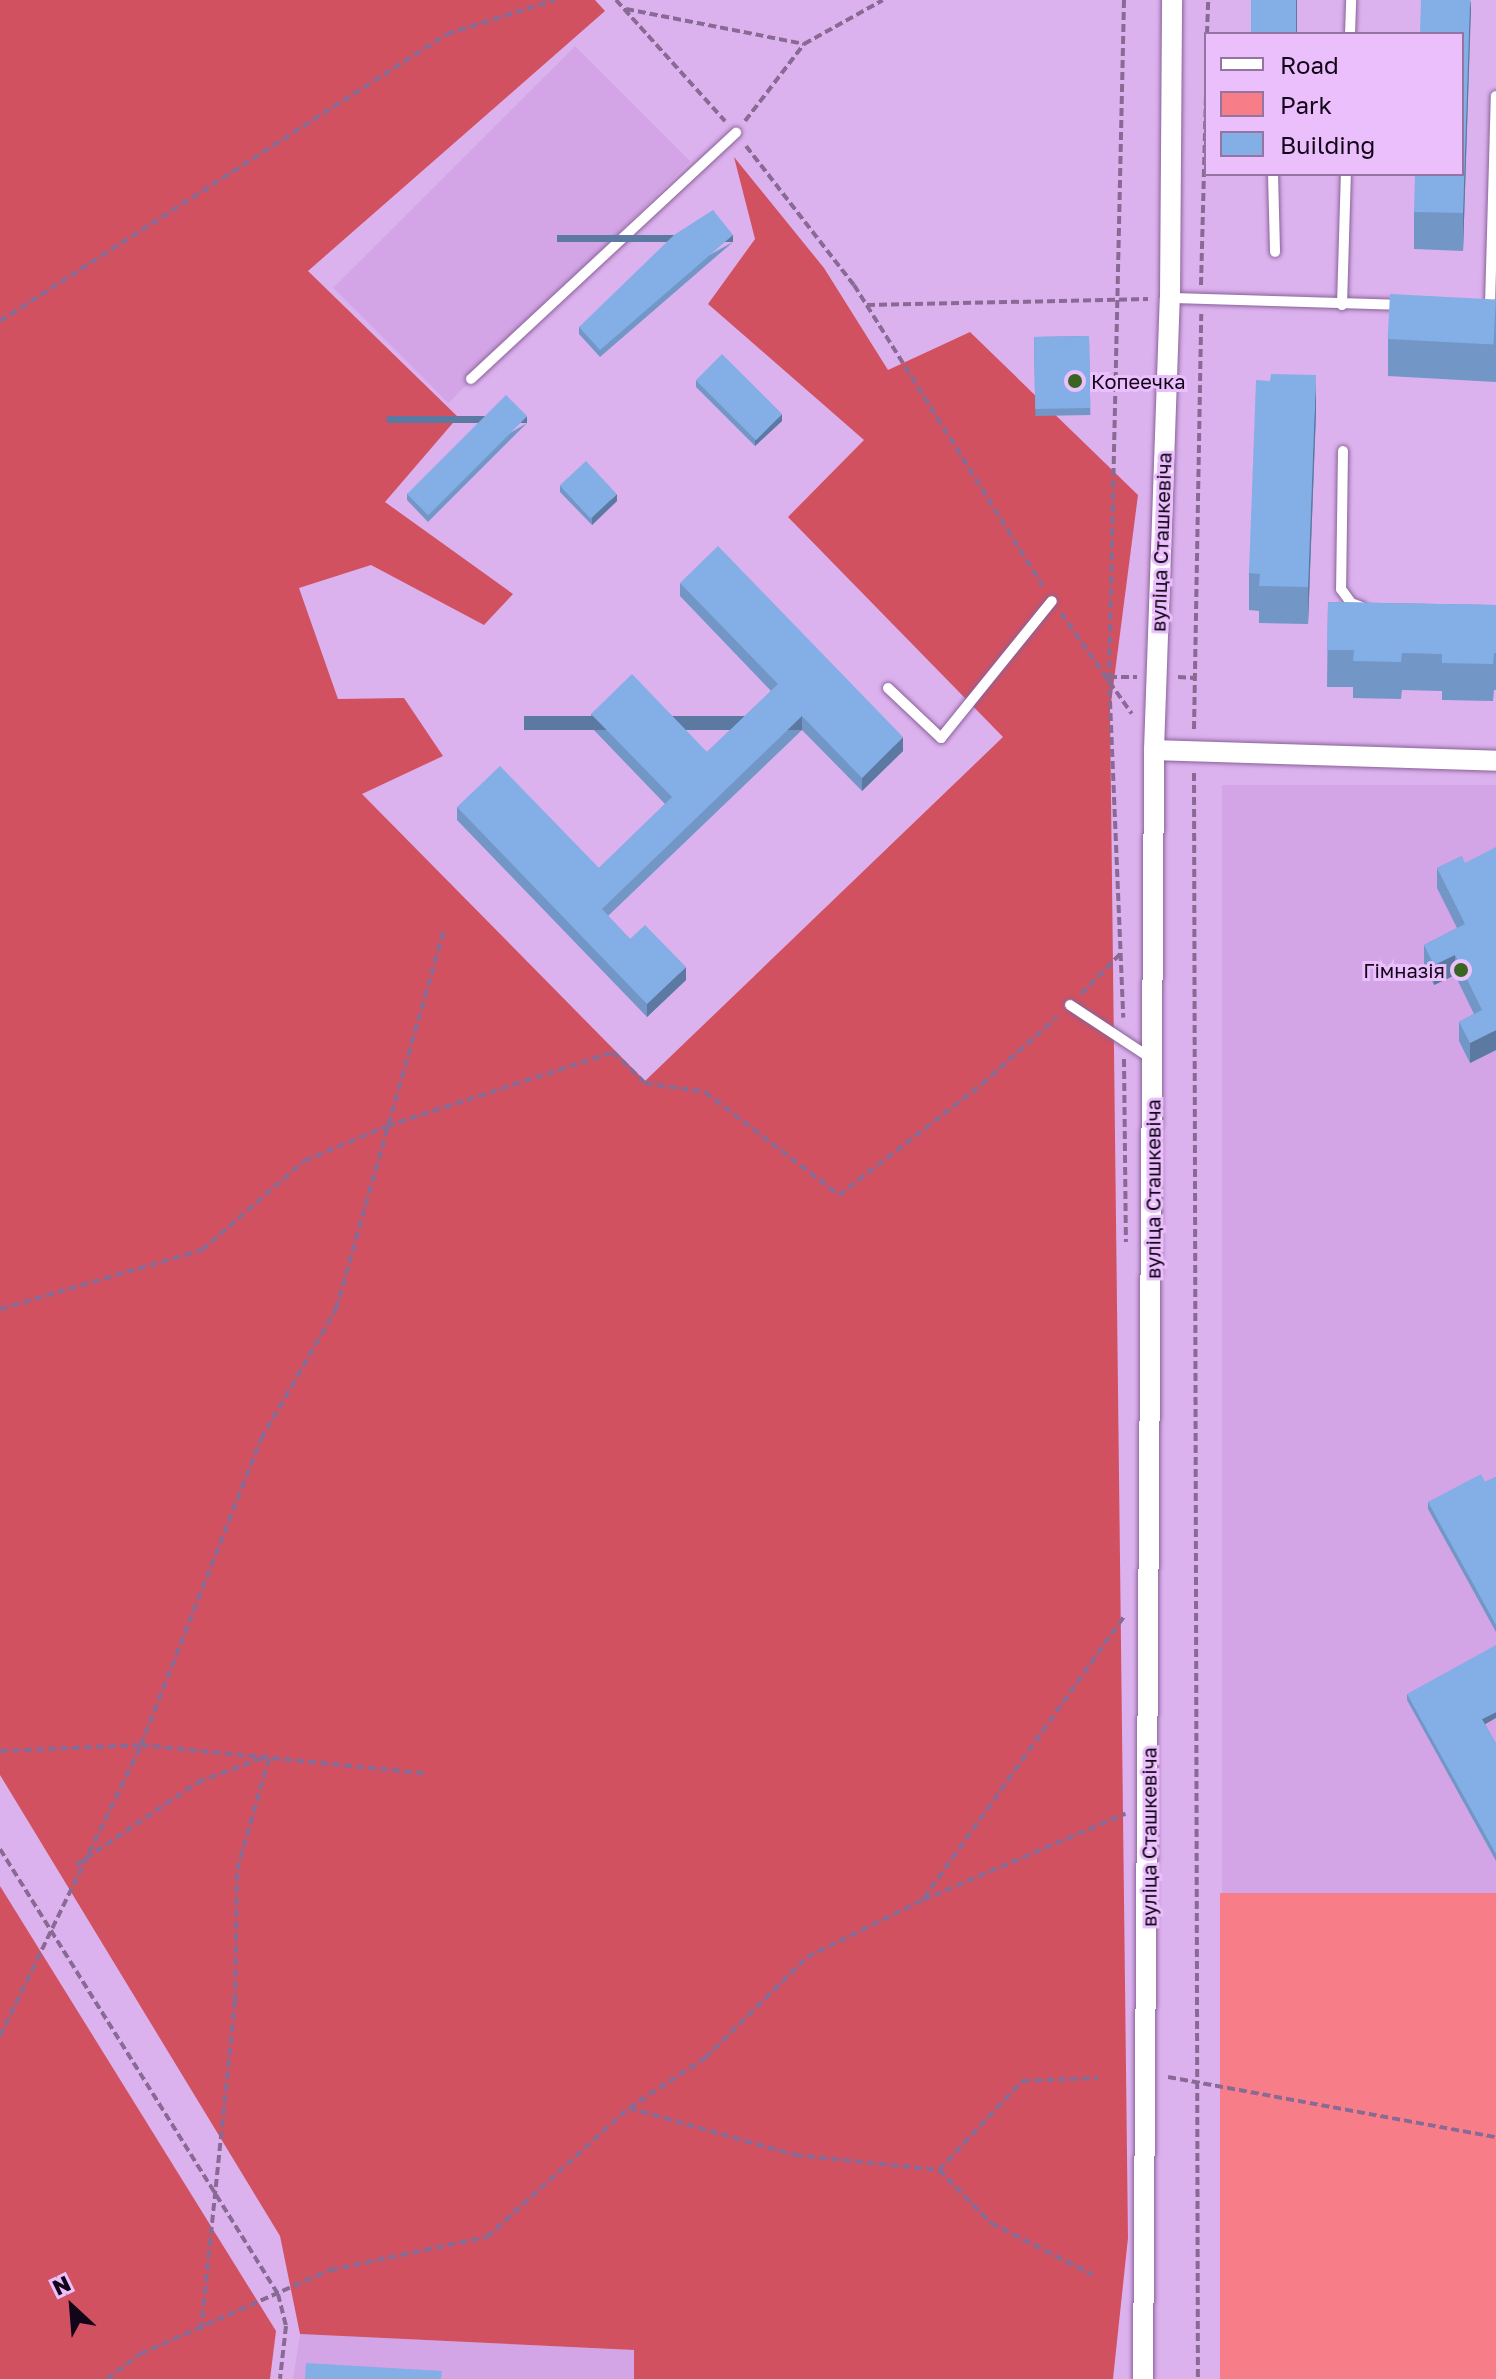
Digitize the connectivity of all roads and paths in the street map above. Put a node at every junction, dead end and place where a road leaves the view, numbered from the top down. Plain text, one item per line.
1 (555, 0) edge
2 (616, 0) edge
3 (883, 0) edge
4 (1124, 0) edge
5 (1172, 0) edge
6 (1208, 0) edge
7 (1351, 0) edge
8 (624, 9) junction
9 (1207, 32) edge
10 (1350, 32) edge
11 (804, 44) junction
12 (1496, 96) edge
13 (736, 133) junction
14 (1204, 176) edge
15 (1273, 176) edge
16 (1346, 176) edge
17 (1275, 252) dead end
18 (1170, 298) junction
19 (1120, 299) junction
20 (1201, 299) junction
21 (867, 305) junction
22 (1342, 305) junction
23 (1416, 305) edge
24 (1475, 305) edge
25 (1493, 305) edge
26 (0, 321) edge
27 (471, 379) dead end
28 (1343, 451) dead end
29 (1052, 601) junction
30 (1368, 610) edge
31 (1109, 677) junction
32 (1156, 677) junction
33 (1195, 678) junction
34 (888, 688) dead end
35 (1154, 750) junction
36 (1194, 751) junction
37 (1496, 761) edge
38 (444, 929) dead end
39 (1122, 952) junction
40 (1070, 1005) junction
41 (1123, 1040) junction
42 (1153, 1060) junction
43 (387, 1126) junction
44 (0, 1309) edge
45 (1131, 1607) dead end
46 (141, 1745) junction
47 (0, 1751) edge
48 (270, 1755) junction
49 (424, 1773) dead end
50 (1133, 1810) dead end
51 (0, 1849) edge
52 (84, 1859) junction
53 (76, 1865) dead end
54 (923, 1900) junction
55 (50, 1934) junction
56 (0, 2036) edge
57 (1148, 2074) junction
58 (1098, 2078) dead end
59 (1200, 2083) junction
60 (629, 2108) junction
61 (1496, 2137) edge
62 (939, 2170) junction
63 (215, 2193) junction
64 (1093, 2275) dead end
65 (278, 2294) junction
66 (201, 2330) junction
67 (107, 2379) edge
68 (280, 2379) edge
69 (1143, 2379) edge
70 (1198, 2379) edge

1 - 26 path
2 - 8 path
3 - 11 path
4 - 19 path
5 - 18 street, вуліца Сташкевіча
6 - 9 path
7 - 10 lane
8 - 11 path
8 - 13 path
11 - 13 path
12 - 25 lane
13 - 21 path
13 - 27 lane
14 - 20 path
15 - 17 lane
16 - 22 lane
18 - 19 path
18 - 20 lane
18 - 32 street, вуліца Сташкевіча
19 - 21 path
19 - 31 path
20 - 22 lane
20 - 33 path
21 - 29 path
22 - 23 lane
24 - 25 lane
28 - 30 lane
29 - 31 path
29 - 34 lane
31 - 32 path
31 - 39 path
32 - 33 path
32 - 35 street, вуліца Сташкевіча
33 - 36 path
35 - 36 street
35 - 42 street, вуліца Сташкевіча
36 - 37 street
36 - 59 path
38 - 43 path
39 - 40 path
39 - 41 path
40 - 41 lane
40 - 43 path
41 - 42 lane
42 - 57 street, вуліца Сташкевіча
43 - 44 path
43 - 46 path
45 - 54 path
46 - 47 path
46 - 48 path
46 - 52 path
48 - 49 path
48 - 52 path
48 - 63 path
50 - 54 path
51 - 55 path
52 - 53 path
52 - 55 path
54 - 60 path
55 - 56 path
55 - 63 path
57 - 59 path
57 - 69 street, вуліца Сташкевіча
58 - 62 path
59 - 61 path
59 - 70 path
60 - 62 path
60 - 65 path
62 - 64 path
63 - 65 path
63 - 66 path
65 - 66 path
65 - 68 path
66 - 67 path

